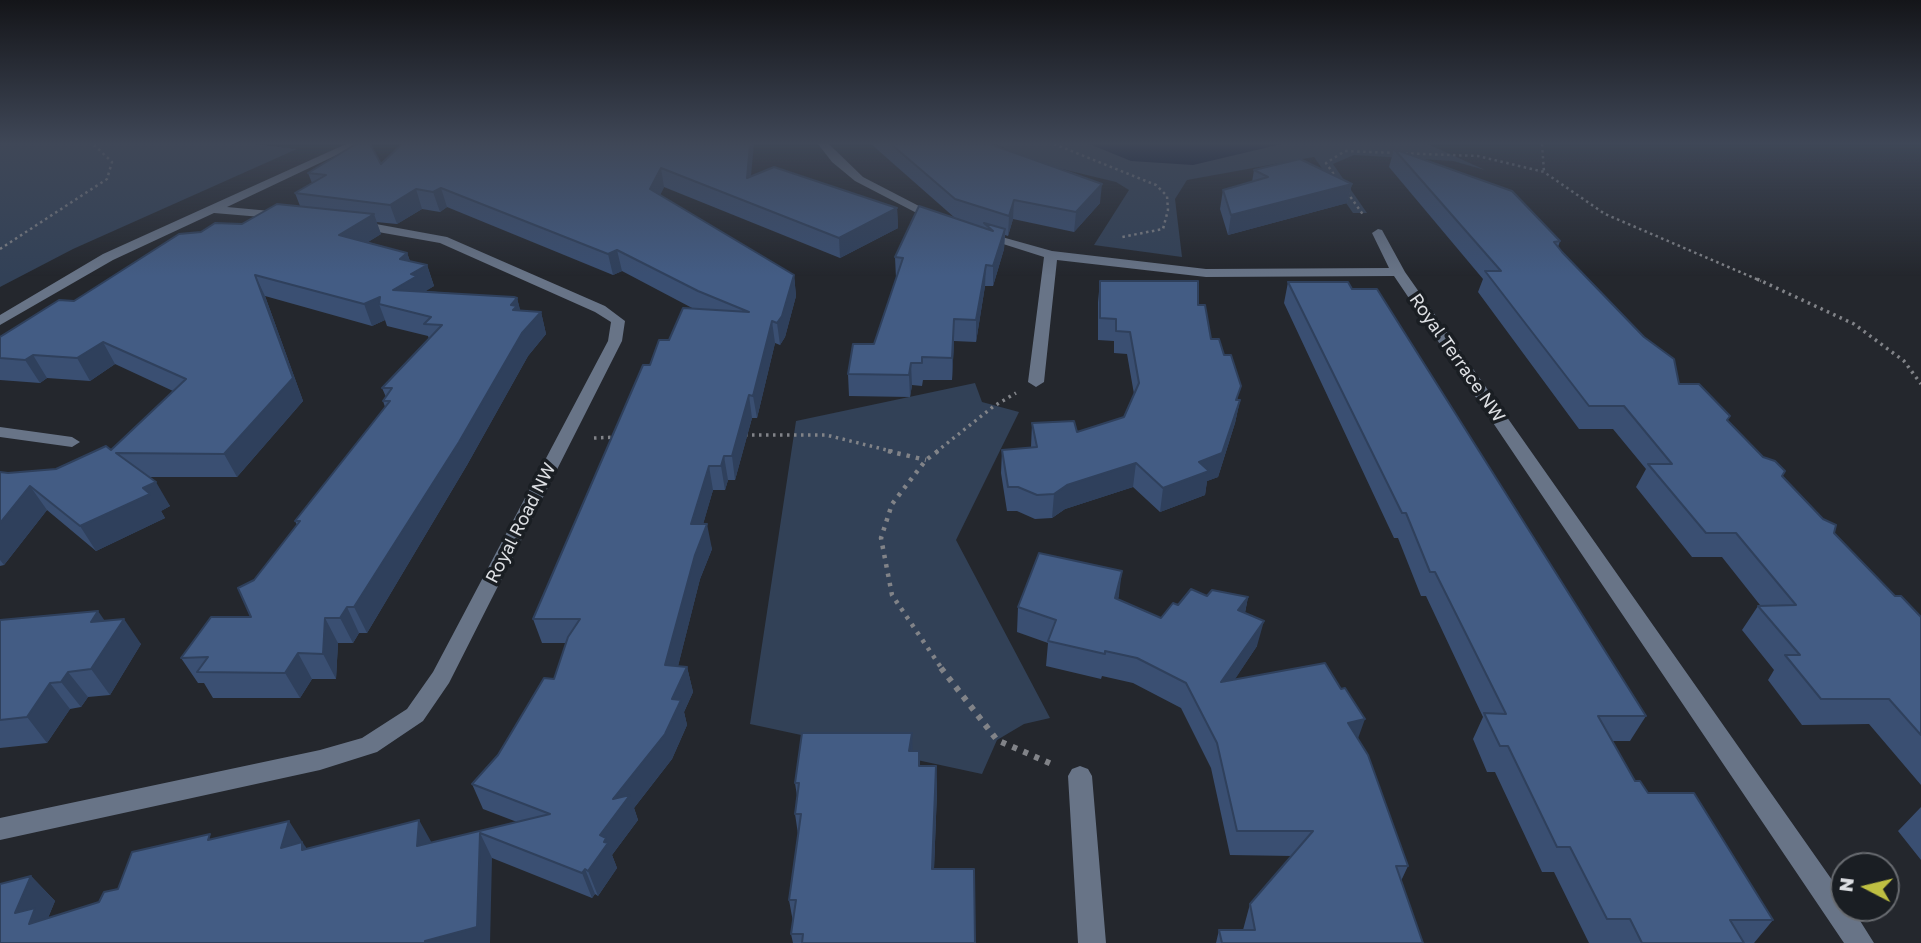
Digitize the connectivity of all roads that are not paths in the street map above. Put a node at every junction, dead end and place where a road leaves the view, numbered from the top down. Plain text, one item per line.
1 (257, 188) edge
2 (874, 188) edge
3 (210, 209) junction
4 (303, 219) edge
5 (331, 222) edge
6 (1378, 233) road end
7 (1051, 255) junction
8 (1398, 272) junction
9 (0, 321) edge
10 (1036, 382) road end
11 (0, 432) edge
12 (72, 442) dead end
13 (1080, 776) road end
14 (0, 829) edge
15 (1091, 943) edge
16 (1860, 943) edge

1 - 3 street
2 - 7 street
3 - 4 street
3 - 9 street
5 - 14 street, Royal Road NW
6 - 8 street, Royal Terrace NW
7 - 8 street
7 - 10 street
8 - 16 street, Royal Terrace NW
11 - 12 street
13 - 15 street

